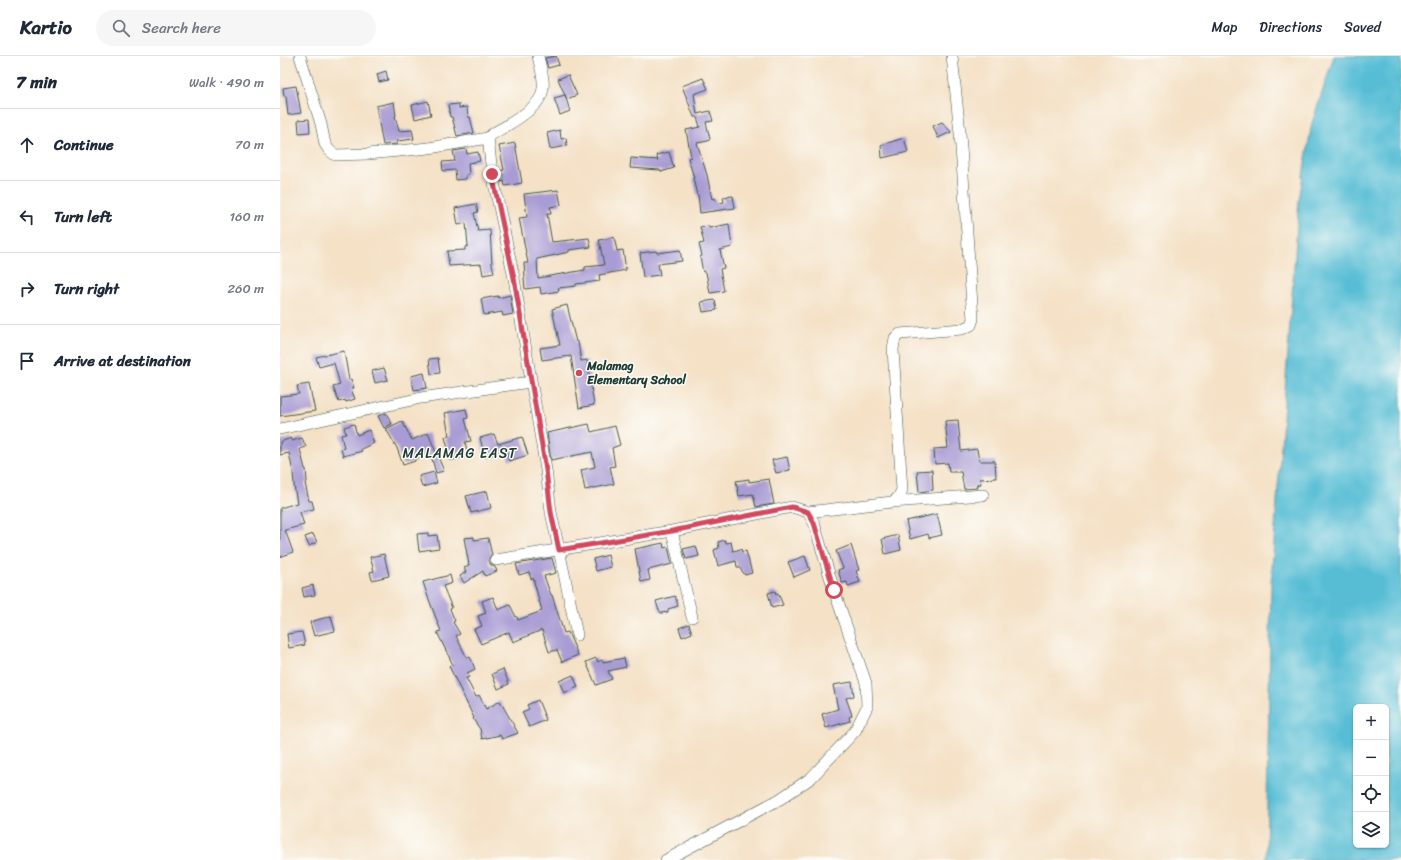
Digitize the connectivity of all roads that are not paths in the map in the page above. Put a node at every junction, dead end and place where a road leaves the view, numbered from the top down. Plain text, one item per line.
1 (300, 56) edge
2 (538, 56) edge
3 (952, 56) edge
4 (488, 138) junction
5 (530, 382) junction
6 (280, 429) edge
7 (983, 495) dead end
8 (892, 502) junction
9 (808, 512) junction
10 (672, 531) junction
11 (559, 550) junction
12 (496, 560) dead end
13 (692, 617) dead end
14 (577, 635) dead end
15 (666, 860) edge

1 - 4 street
2 - 4 street
3 - 8 street
4 - 5 street
5 - 6 street
5 - 11 street
7 - 8 street
8 - 9 street
9 - 10 street
9 - 15 street
10 - 11 street
10 - 13 street
11 - 12 street
11 - 14 street

